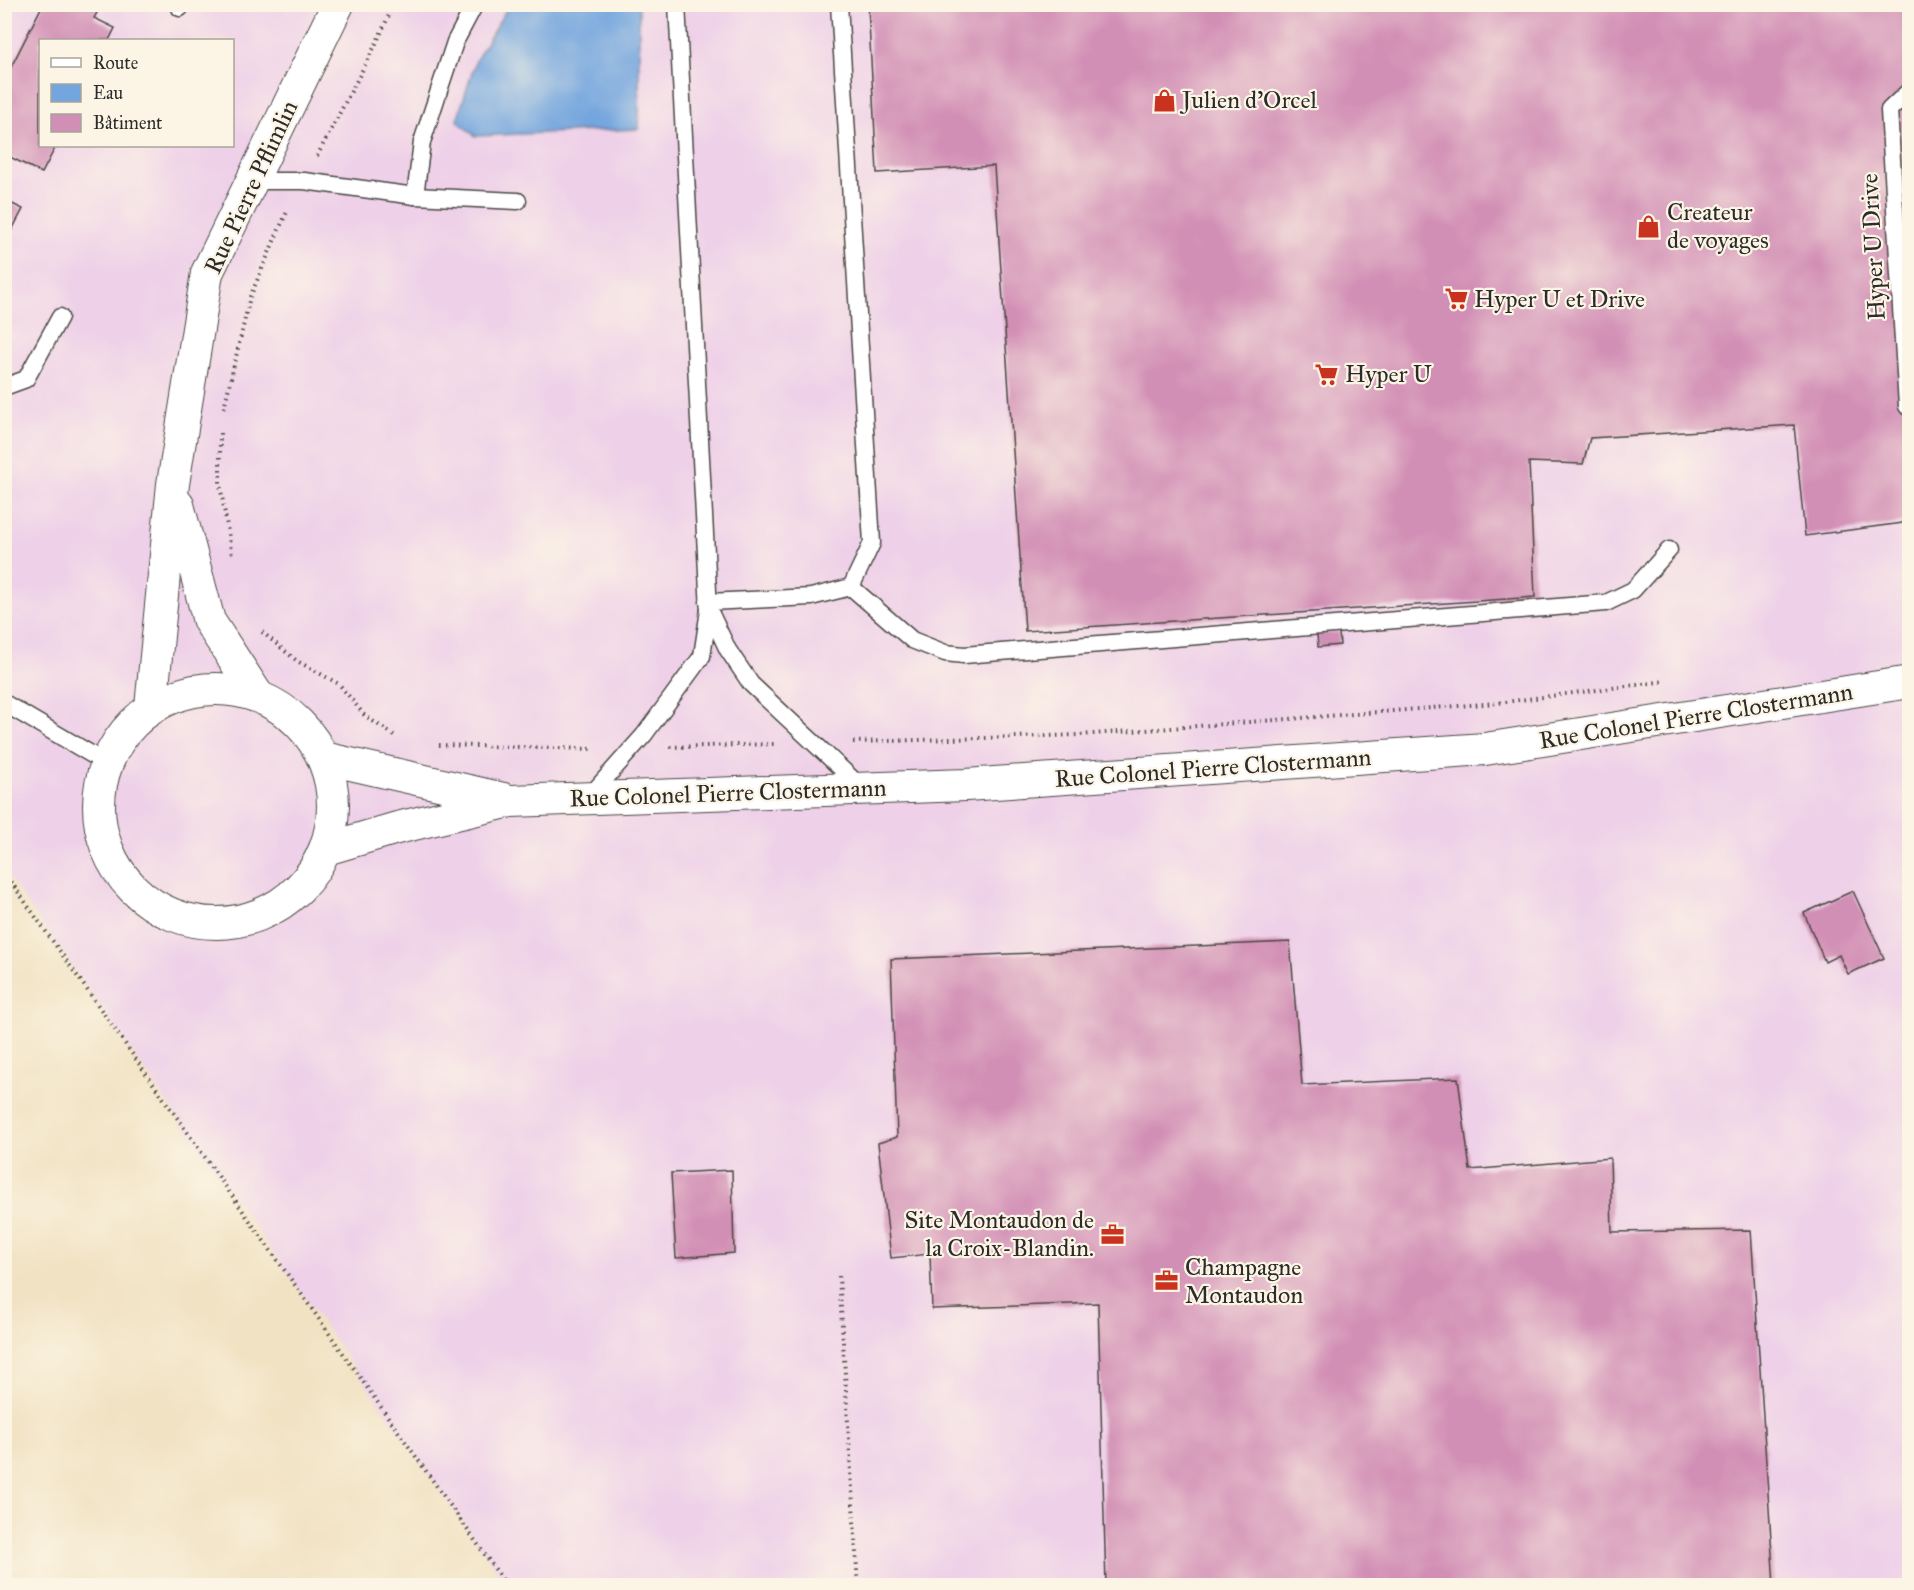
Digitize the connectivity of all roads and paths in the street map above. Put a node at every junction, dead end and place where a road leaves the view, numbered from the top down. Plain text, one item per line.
1 (338, 4) edge
2 (475, 4) edge
3 (677, 4) edge
4 (839, 4) edge
5 (1910, 90) edge
6 (252, 181) junction
7 (415, 196) junction
8 (518, 201) dead end
9 (60, 317) dead end
10 (4, 387) edge
11 (1910, 408) edge
12 (173, 483) junction
13 (1669, 550) dead end
14 (851, 587) junction
15 (708, 606) junction
16 (1910, 682) edge
17 (258, 696) junction
18 (4, 703) edge
19 (151, 707) junction
20 (324, 758) junction
21 (106, 763) junction
22 (863, 789) junction
23 (588, 798) junction
24 (511, 801) junction
25 (326, 849) junction
26 (4, 872) edge
27 (839, 1276) dead end
28 (507, 1586) edge
29 (858, 1586) edge

1 - 6 street, Rue Pierre Pflimlin
2 - 7 lane
3 - 15 lane
4 - 14 lane
5 - 11 lane, Hyper U Drive
6 - 7 lane
6 - 12 street, Rue Pierre Pflimlin
7 - 8 lane
9 - 10 lane
12 - 17 street, Rue Pierre Pflimlin
12 - 19 street, Rue Pierre Pflimlin
13 - 14 lane
14 - 15 lane
15 - 22 lane
15 - 23 lane
16 - 22 street, Rue Colonel Pierre Clostermann
17 - 19 street
17 - 20 street
18 - 21 lane
19 - 21 street
20 - 24 street, Rue Colonel Pierre Clostermann
20 - 25 street
21 - 25 street
22 - 23 street, Rue Colonel Pierre Clostermann
23 - 24 street, Rue Colonel Pierre Clostermann
24 - 25 street, Rue Colonel Pierre Clostermann
26 - 28 path
27 - 29 path

